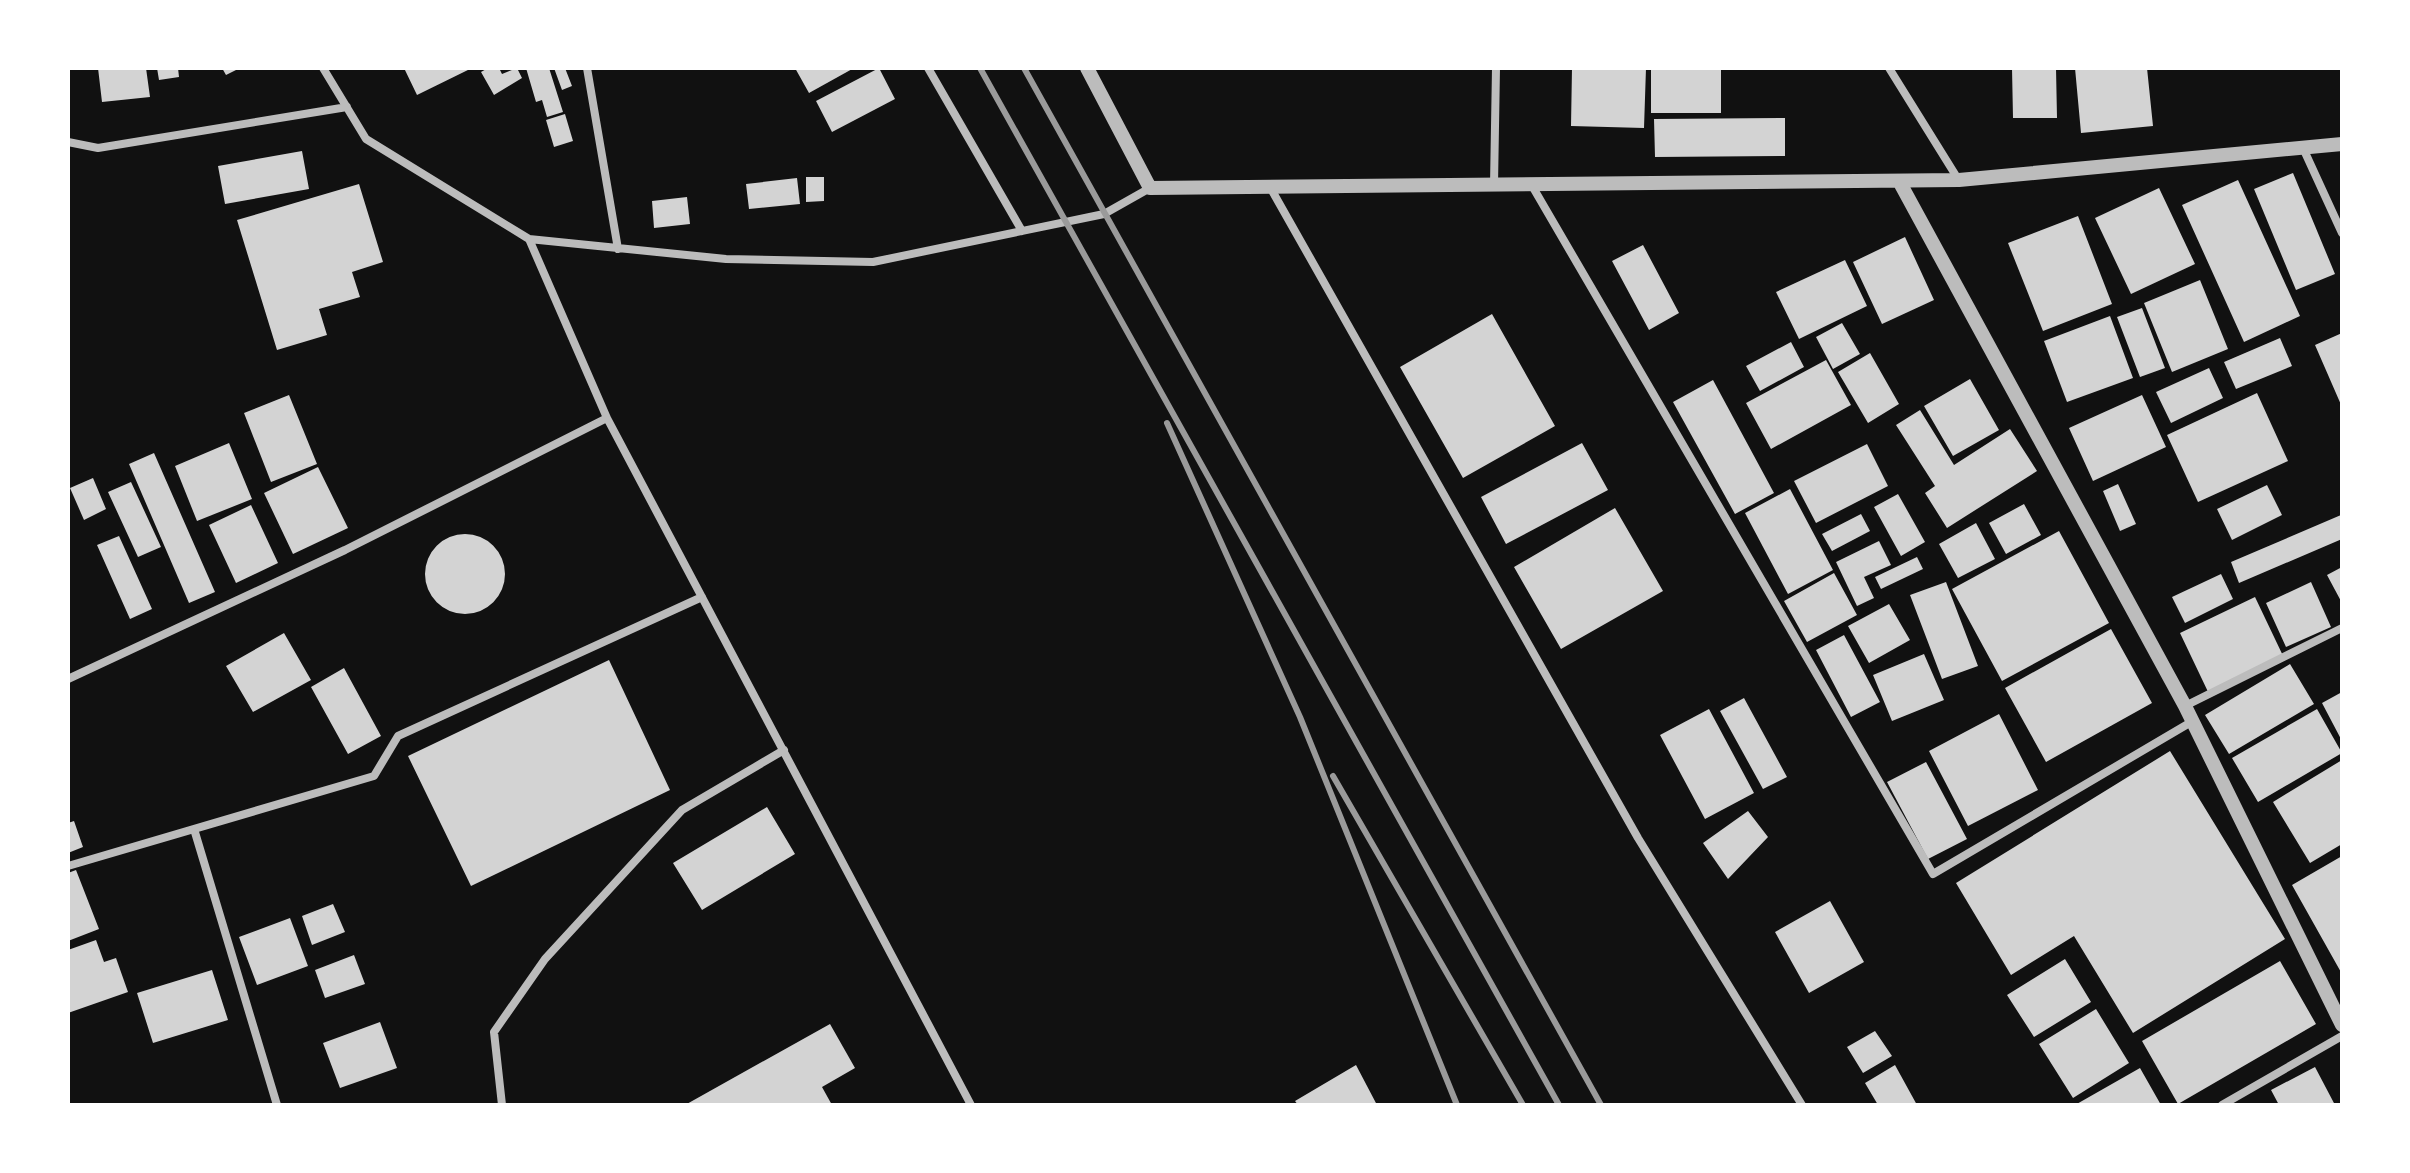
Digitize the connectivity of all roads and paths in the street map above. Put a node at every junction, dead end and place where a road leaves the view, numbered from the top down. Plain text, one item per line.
1 (323, 68) edge
2 (587, 68) edge
3 (928, 68) edge
4 (1087, 68) edge
5 (1496, 68) edge
6 (1889, 68) edge
7 (347, 107) junction
8 (68, 142) edge
9 (2342, 144) edge
10 (2303, 148) junction
11 (1959, 180) junction
12 (1899, 181) junction
13 (1531, 184) junction
14 (1494, 185) junction
15 (1270, 187) junction
16 (1150, 188) junction
17 (1022, 231) junction
18 (2342, 233) edge
19 (529, 239) junction
20 (618, 249) junction
21 (607, 418) junction
22 (702, 597) junction
23 (2342, 628) edge
24 (68, 679) edge
25 (2185, 706) junction
26 (2193, 721) junction
27 (784, 750) junction
28 (194, 829) junction
29 (68, 866) edge
30 (2342, 1025) edge
31 (2342, 1036) edge
32 (277, 1105) edge
33 (502, 1105) edge
34 (971, 1105) edge
35 (1802, 1105) edge
36 (2222, 1105) edge

1 - 7 street
2 - 20 street
3 - 17 street
4 - 16 street
5 - 14 street
6 - 11 street
7 - 8 street
7 - 19 street
9 - 10 street
10 - 11 street
10 - 18 street
11 - 12 street
12 - 13 street
12 - 25 street
13 - 14 street
13 - 26 street
14 - 15 street
15 - 16 street
15 - 35 street
16 - 17 street
17 - 20 street
19 - 20 street
19 - 21 street
21 - 22 street
21 - 24 street
22 - 27 street
22 - 28 street
23 - 25 street
25 - 26 street
26 - 30 street
27 - 33 street
27 - 34 street
28 - 29 street
28 - 32 street
31 - 36 street

